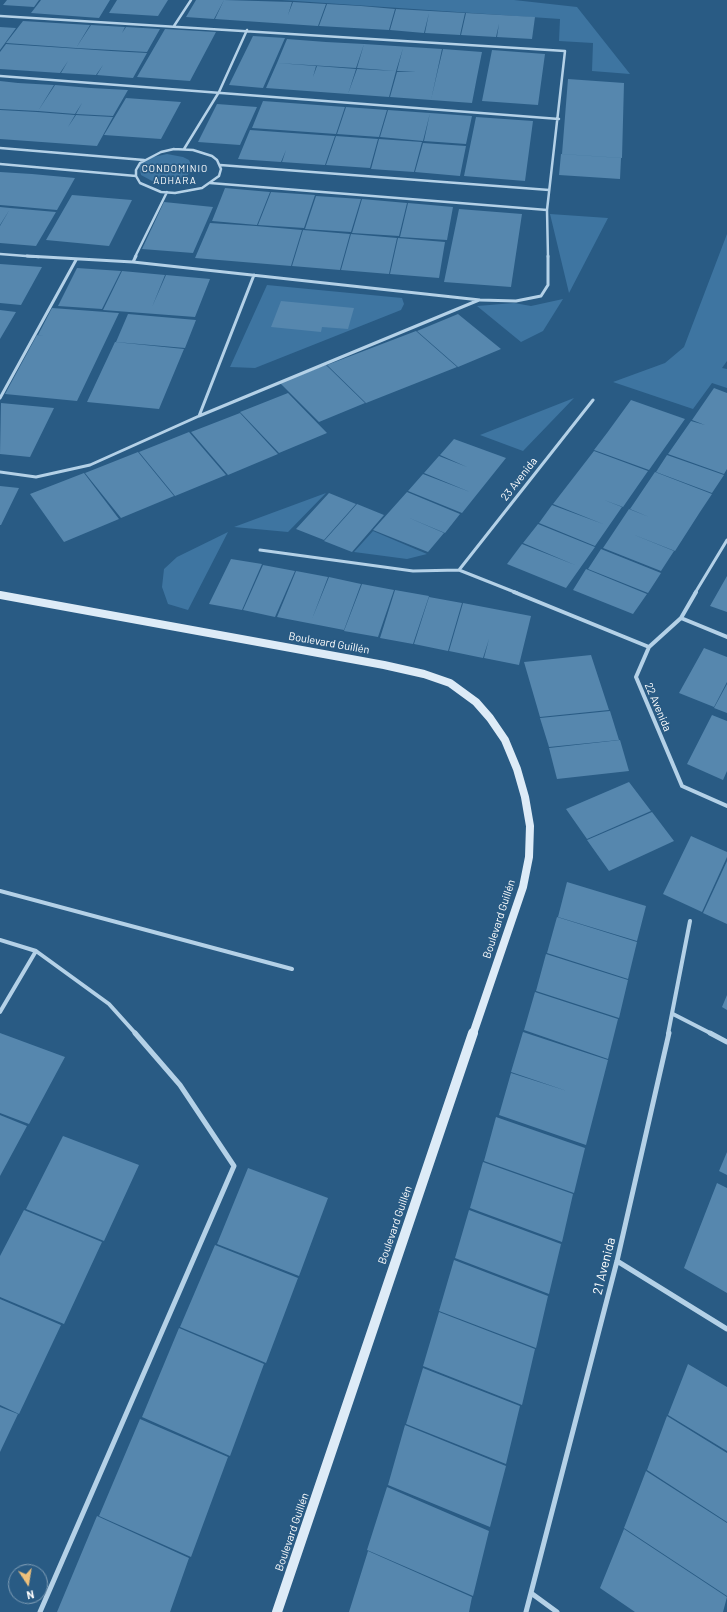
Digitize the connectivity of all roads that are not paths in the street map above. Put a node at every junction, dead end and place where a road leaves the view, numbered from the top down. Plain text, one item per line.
1 (191, 0) edge
2 (0, 16) edge
3 (174, 26) junction
4 (247, 30) junction
5 (0, 76) edge
6 (219, 92) junction
7 (559, 119) junction
8 (0, 148) edge
9 (184, 149) junction
10 (144, 160) junction
11 (0, 164) edge
12 (220, 165) junction
13 (136, 176) junction
14 (210, 183) junction
15 (549, 190) junction
16 (167, 192) junction
17 (547, 210) junction
18 (0, 254) edge
19 (76, 260) junction
20 (133, 262) junction
21 (254, 275) junction
22 (480, 300) junction
23 (0, 398) edge
24 (593, 400) dead end
25 (199, 416) junction
26 (0, 472) edge
27 (727, 540) edge
28 (260, 550) dead end
29 (459, 570) junction
30 (0, 595) edge
31 (681, 618) junction
32 (727, 637) edge
33 (649, 647) junction
34 (727, 806) edge
35 (0, 891) edge
36 (690, 921) dead end
37 (0, 940) edge
38 (36, 951) junction
39 (292, 969) dead end
40 (0, 1012) edge
41 (673, 1014) junction
42 (727, 1042) edge
43 (617, 1261) junction
44 (727, 1329) edge
45 (531, 1592) junction
46 (40, 1612) edge
47 (277, 1612) edge
48 (526, 1612) edge
49 (557, 1612) edge

1 - 3 street
2 - 3 street
3 - 4 street
4 - 6 street
4 - 7 street
5 - 6 street
6 - 7 street
6 - 9 street
7 - 15 street
8 - 10 street
9 - 10 street
9 - 12 street
10 - 13 street
11 - 13 street
12 - 14 street
12 - 15 street
13 - 16 street
14 - 16 street
14 - 17 street
15 - 17 street
16 - 20 street
17 - 22 street
18 - 19 street
19 - 20 street
19 - 23 street
20 - 21 street
21 - 22 street
21 - 25 street
22 - 25 street
24 - 29 street, 23 Avenida
25 - 26 street
27 - 31 street, 22 Avenida
28 - 29 street
29 - 33 street
30 - 47 main road, Boulevard Guillén
31 - 32 street
31 - 33 street, 22 Avenida
33 - 34 street, 22 Avenida
35 - 39 street
36 - 41 street, 21 Avenida
37 - 38 street
38 - 40 street
38 - 46 street
41 - 42 street
41 - 43 street, 21 Avenida
43 - 44 street
43 - 45 street, 21 Avenida
45 - 48 street, 21 Avenida
45 - 49 street

